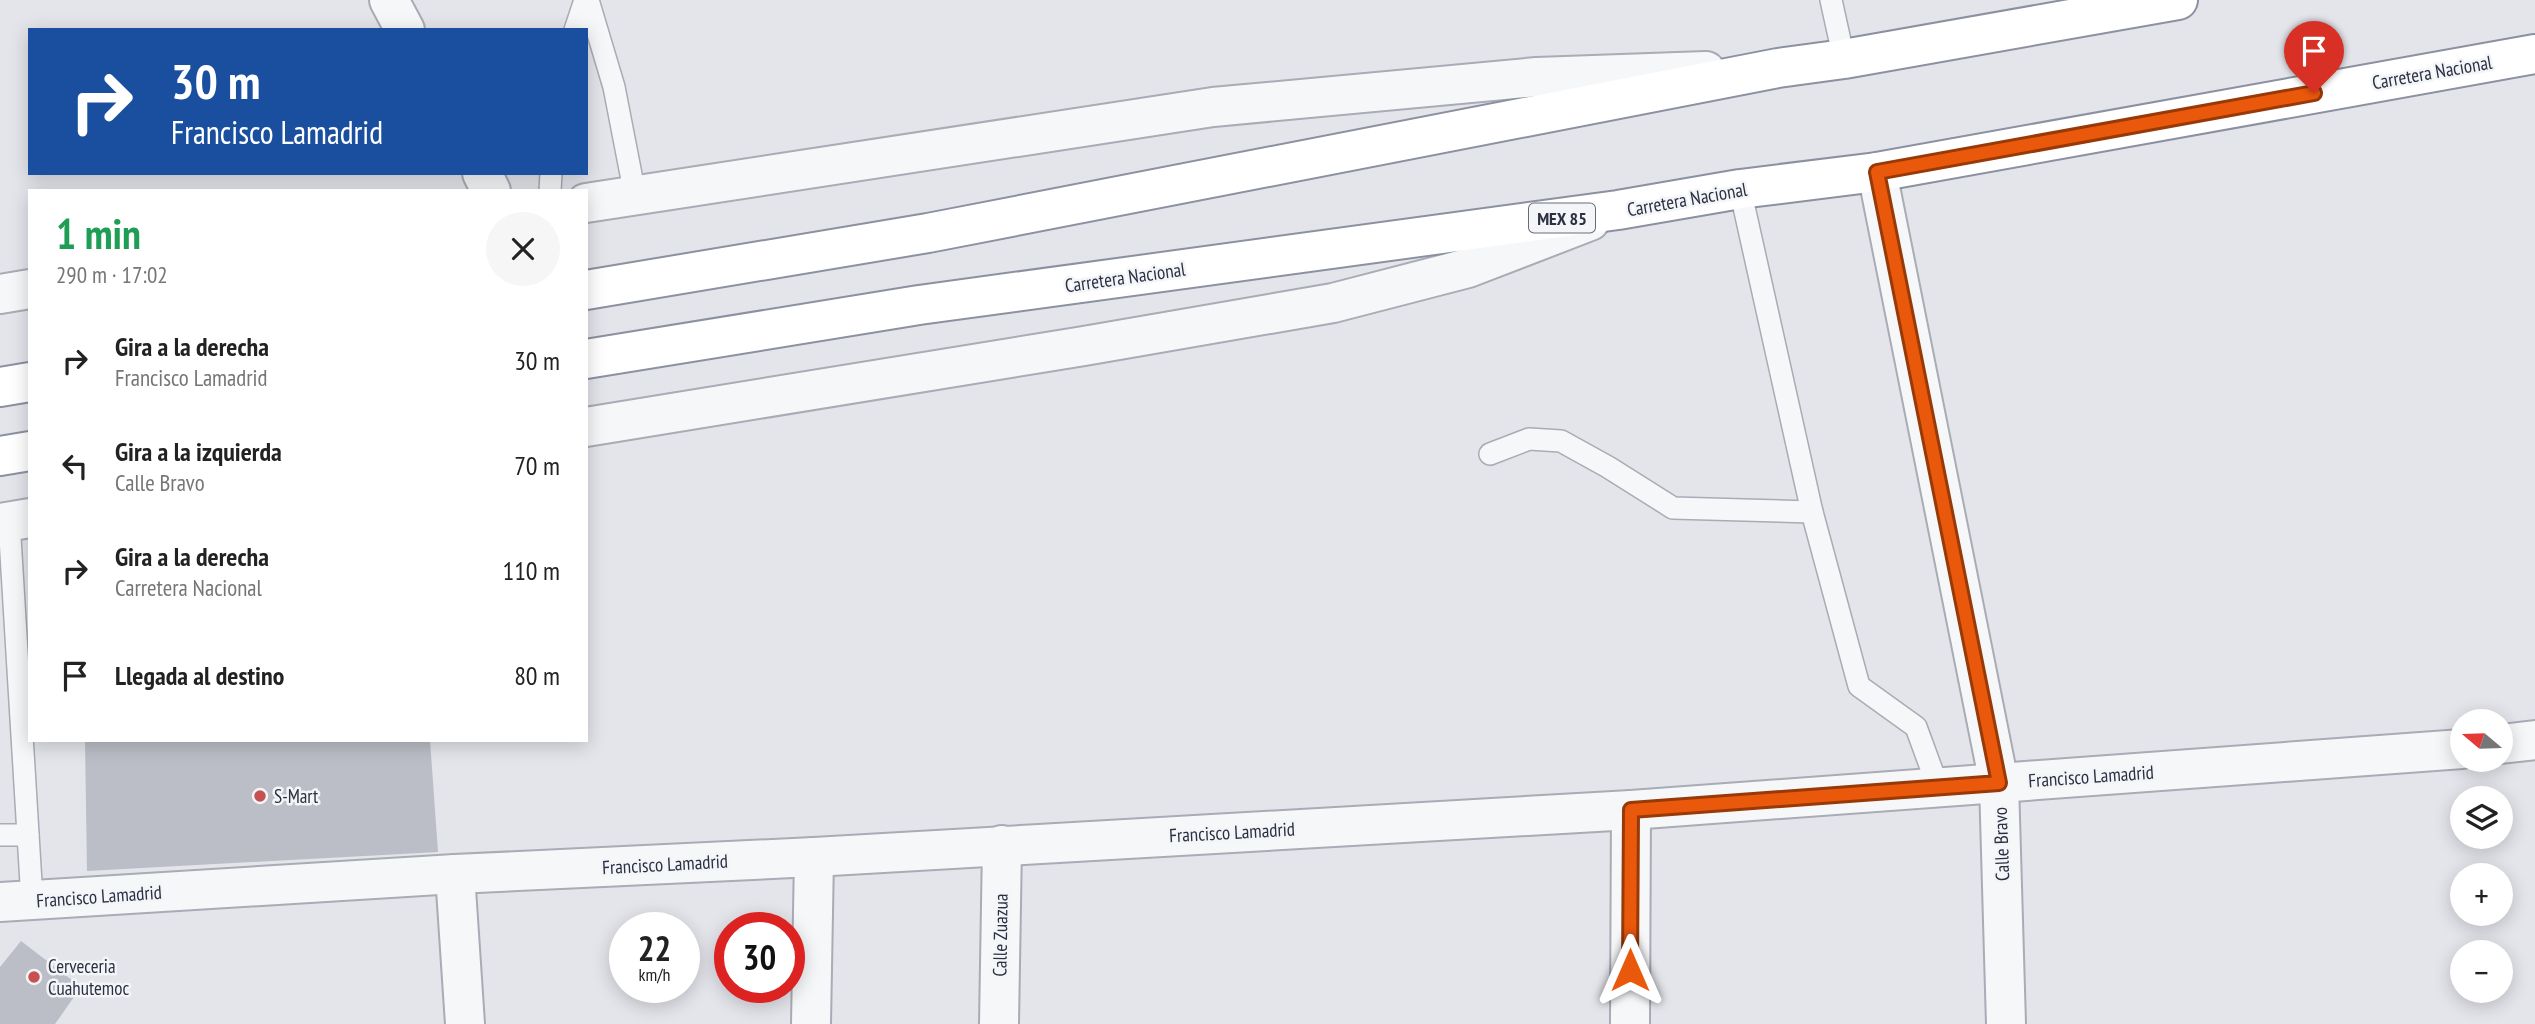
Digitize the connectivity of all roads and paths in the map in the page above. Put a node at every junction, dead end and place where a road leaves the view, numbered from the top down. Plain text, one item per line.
1 (389, 0) edge
2 (587, 0) edge
3 (1831, 0) edge
4 (2178, 0) edge
5 (404, 28) edge
6 (576, 28) edge
7 (2535, 54) edge
8 (1844, 59) junction
9 (1778, 68) junction
10 (1877, 172) junction
11 (1740, 189) junction
12 (635, 195) junction
13 (588, 203) edge
14 (1618, 211) junction
15 (28, 289) edge
16 (588, 290) edge
17 (0, 294) edge
18 (588, 359) edge
19 (28, 382) edge
20 (0, 387) edge
21 (588, 427) edge
22 (28, 451) edge
23 (1490, 454) dead end
24 (0, 456) edge
25 (1812, 512) junction
26 (13, 521) edge
27 (7, 618) edge
28 (2535, 740) edge
29 (2513, 743) edge
30 (2450, 750) edge
31 (1999, 783) junction
32 (1938, 787) junction
33 (1631, 810) junction
34 (0, 835) edge
35 (28, 835) junction
36 (1002, 845) junction
37 (814, 857) junction
38 (455, 874) junction
39 (16, 901) edge
40 (465, 1024) edge
41 (811, 1024) edge
42 (999, 1024) edge
43 (1630, 1024) edge
44 (2006, 1024) edge

1 - 5 street
2 - 6 lane
2 - 12 lane
3 - 8 lane
4 - 8 highway
7 - 10 highway, Carretera Nacional / MEX 85
8 - 9 highway
9 - 12 street
9 - 16 highway
10 - 11 highway, Carretera Nacional / MEX 85
10 - 31 street, Calle Bravo
11 - 14 highway, Carretera Nacional / MEX 85
11 - 25 lane
12 - 13 street
14 - 18 highway, Carretera Nacional / MEX 85
14 - 21 street
15 - 17 street
19 - 20 highway
22 - 24 highway
23 - 25 lane
25 - 32 lane
26 - 27 lane
27 - 35 lane
28 - 29 street
30 - 31 street, Francisco Lamadrid
31 - 32 street, Francisco Lamadrid
31 - 44 street, Calle Bravo
32 - 33 street, Francisco Lamadrid
33 - 36 street, Francisco Lamadrid
33 - 43 street
34 - 35 lane
35 - 39 lane
36 - 37 street, Francisco Lamadrid
36 - 42 street, Calle Zuazua
37 - 38 street, Francisco Lamadrid
37 - 41 street
38 - 39 street, Francisco Lamadrid
38 - 40 street

